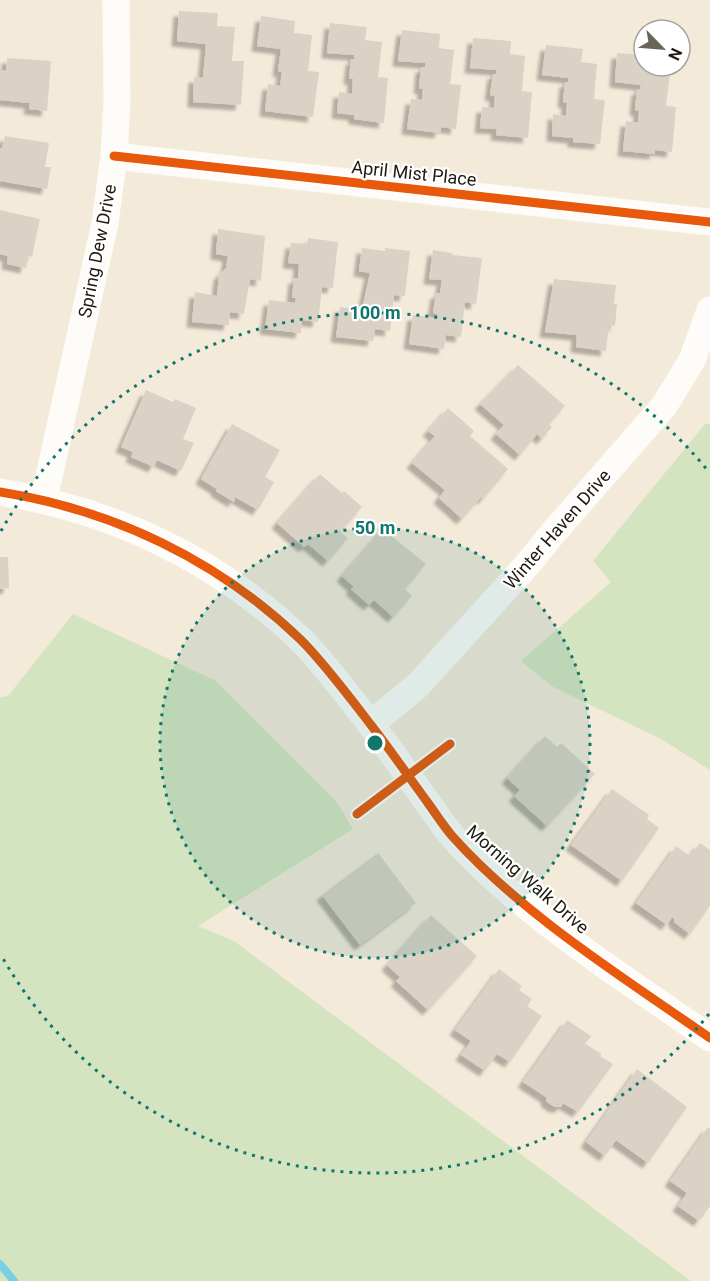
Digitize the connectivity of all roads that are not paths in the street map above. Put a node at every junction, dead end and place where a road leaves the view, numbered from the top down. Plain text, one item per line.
1 (116, 0) edge
2 (114, 156) junction
3 (710, 222) edge
4 (710, 310) edge
5 (0, 492) edge
6 (44, 499) junction
7 (371, 724) junction
8 (710, 1038) edge

1 - 2 street, Spring Dew Drive
2 - 3 street, April Mist Place
2 - 6 street, Spring Dew Drive
4 - 7 street, Winter Haven Drive
5 - 6 street, Morning Walk Drive
6 - 7 street, Morning Walk Drive
7 - 8 street, Morning Walk Drive

